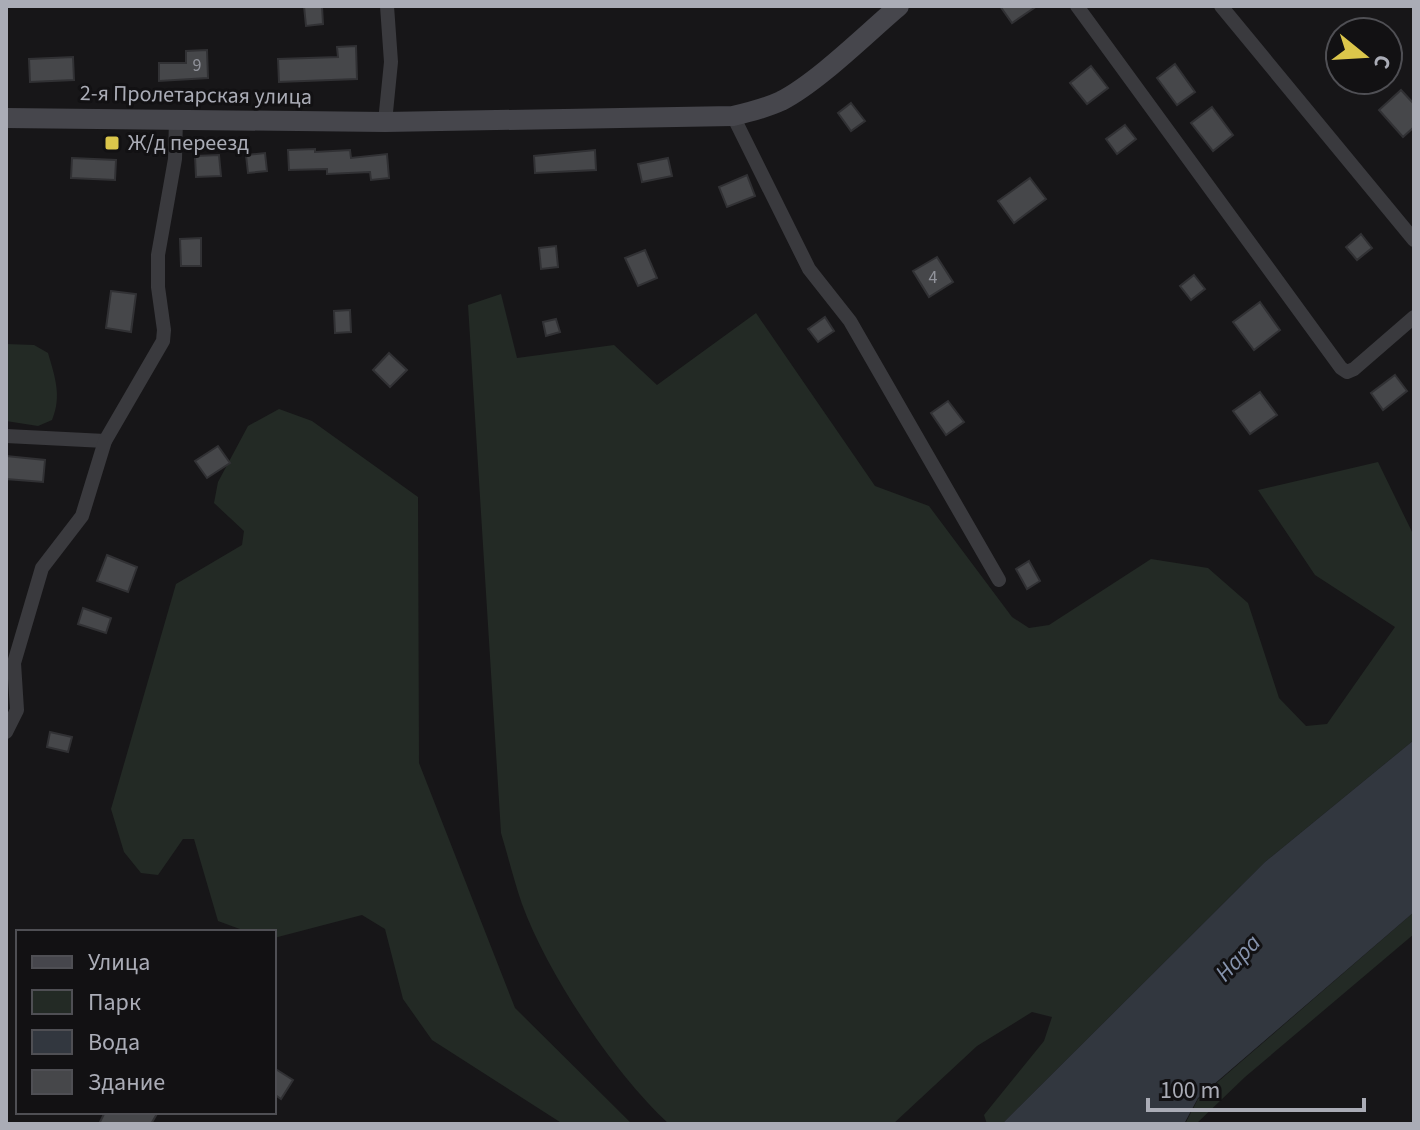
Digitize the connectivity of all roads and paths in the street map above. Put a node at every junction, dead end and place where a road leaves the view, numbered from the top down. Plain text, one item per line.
1 (387, 6) edge
2 (899, 6) edge
3 (1077, 6) edge
4 (1221, 6) edge
5 (733, 116) junction
6 (6, 118) edge
7 (176, 118) junction
8 (385, 122) junction
9 (1414, 240) edge
10 (1414, 317) edge
11 (6, 436) edge
12 (105, 441) junction
13 (999, 580) dead end
14 (10, 662) edge
15 (6, 732) edge

1 - 8 street
2 - 5 main road, 2-я Пролетарская улица
3 - 10 street
4 - 9 street
5 - 8 main road, 2-я Пролетарская улица
5 - 13 street
6 - 7 main road, 2-я Пролетарская улица
7 - 8 main road, 2-я Пролетарская улица
7 - 12 street
11 - 12 street
12 - 14 street
14 - 15 street

